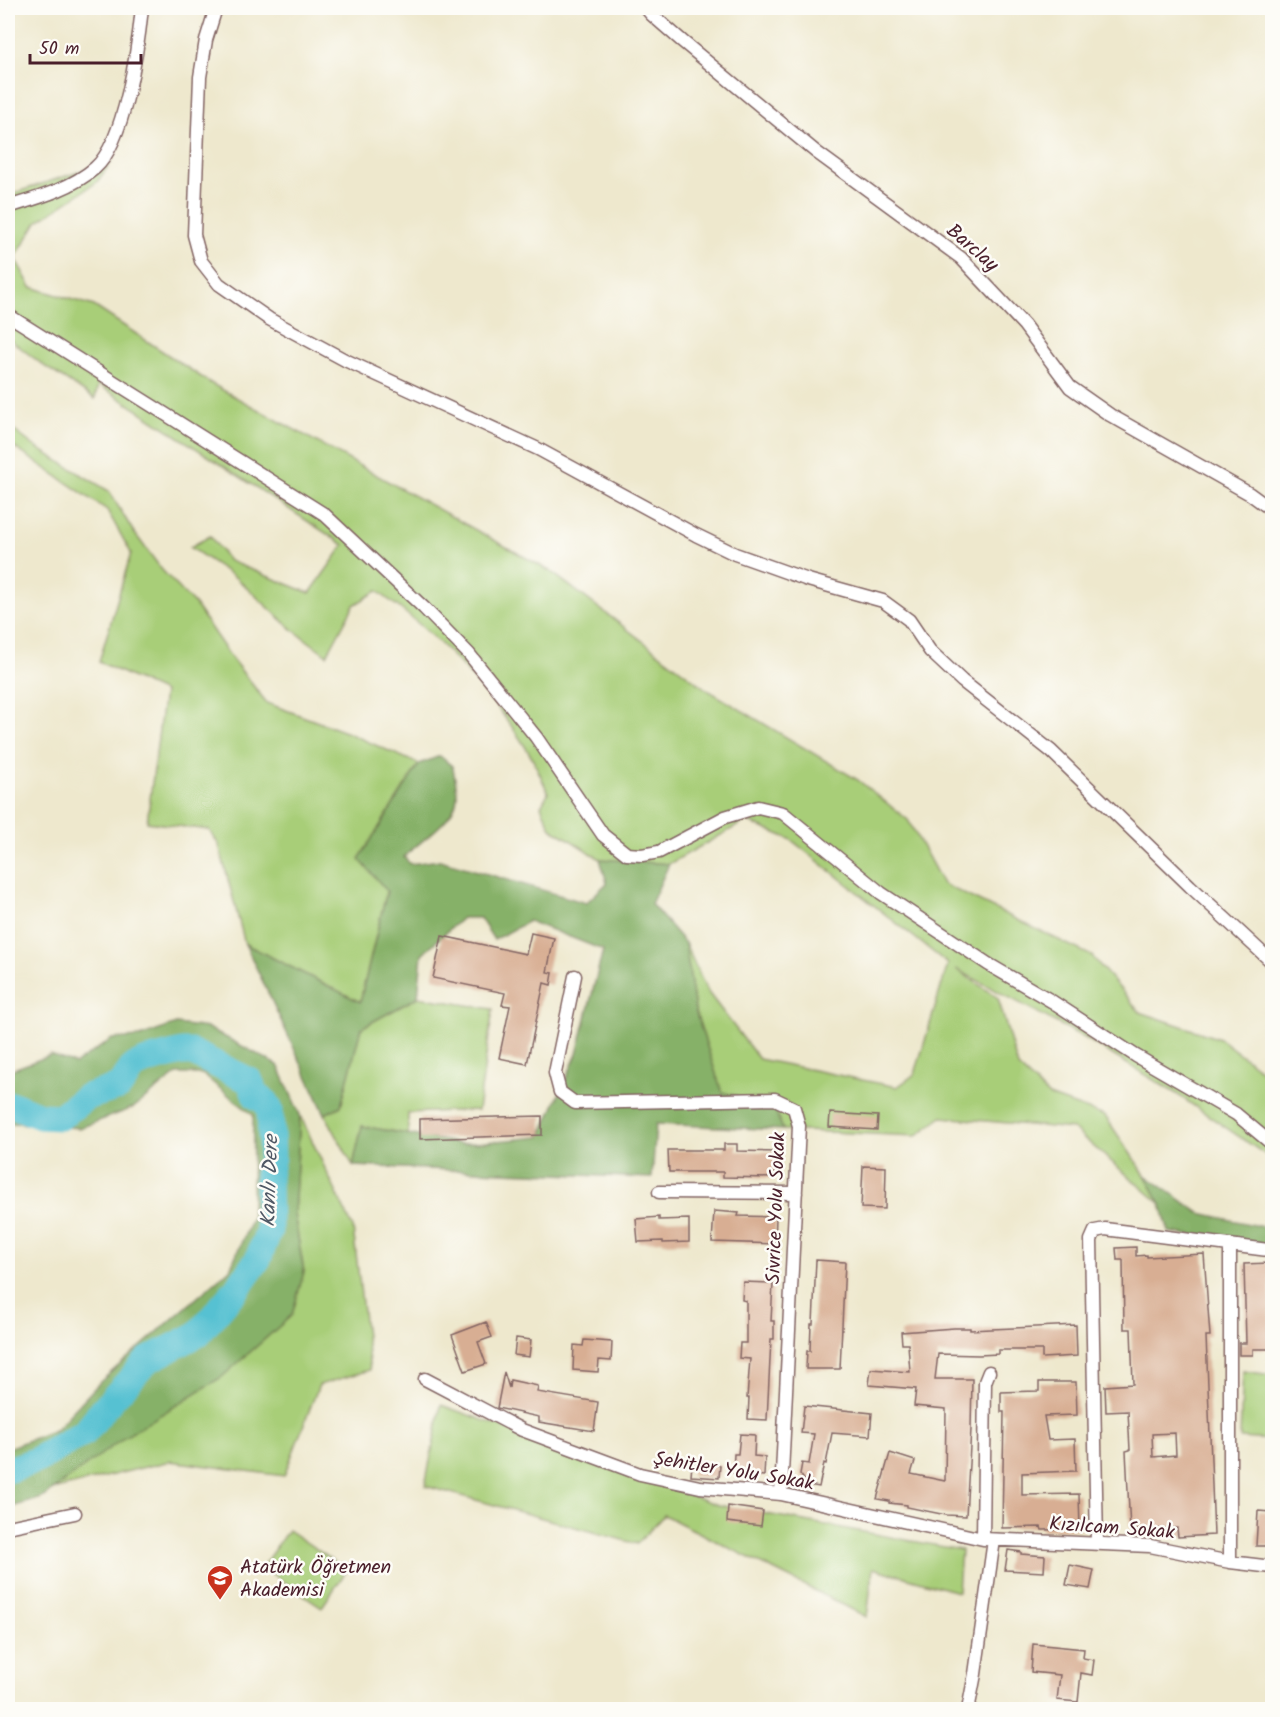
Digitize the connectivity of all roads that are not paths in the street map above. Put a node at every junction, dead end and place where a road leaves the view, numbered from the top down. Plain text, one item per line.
1 (142, 8) edge
2 (216, 8) edge
3 (646, 8) edge
4 (8, 207) edge
5 (8, 315) edge
6 (1272, 510) edge
7 (1272, 962) edge
8 (575, 976) dead end
9 (1272, 1144) edge
10 (659, 1192) dead end
11 (796, 1193) junction
12 (1230, 1245) junction
13 (1272, 1254) edge
14 (989, 1372) dead end
15 (424, 1379) dead end
16 (781, 1494) junction
17 (75, 1513) dead end
18 (8, 1527) edge
19 (989, 1540) junction
20 (1097, 1543) junction
21 (1230, 1562) junction
22 (1272, 1567) edge
23 (968, 1710) edge

1 - 4 street
2 - 7 street
3 - 6 street, Barclay
5 - 9 street
8 - 11 street, Sivrice Yolu Sokak
10 - 11 street
11 - 16 street, Sivrice Yolu Sokak
12 - 13 street
12 - 20 street
12 - 21 street
14 - 19 street
15 - 16 street, Şehitler Yolu Sokak
16 - 19 street, Şehitler Yolu Sokak
17 - 18 street
19 - 20 street, Kızılcam Sokak
19 - 23 street
20 - 21 street, Kızılcam Sokak
21 - 22 street, Kızılcam Sokak

